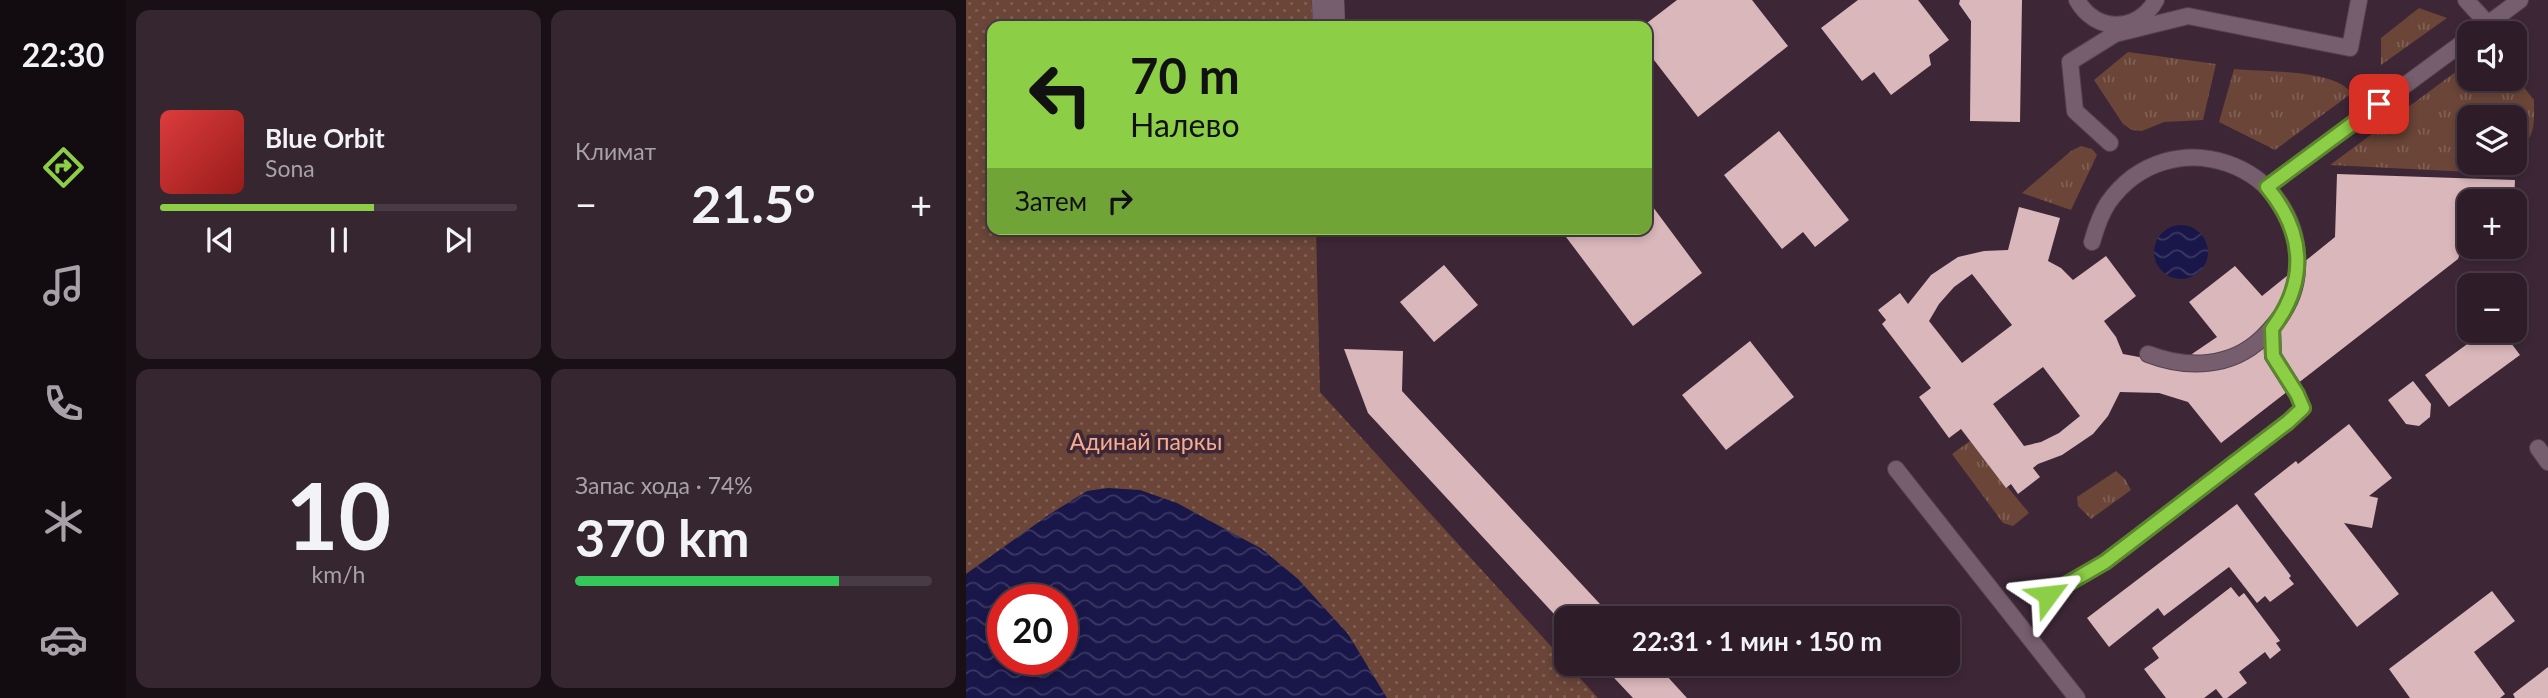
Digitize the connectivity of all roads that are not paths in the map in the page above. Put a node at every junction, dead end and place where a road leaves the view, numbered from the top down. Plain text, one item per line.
1 (1328, 0) edge
2 (2077, 0) edge
3 (2156, 0) edge
4 (2359, 0) edge
5 (2466, 0) edge
6 (2520, 0) edge
7 (1329, 21) edge
8 (2478, 21) edge
9 (2492, 21) edge
10 (2457, 47) edge
11 (2110, 143) dead end
12 (2267, 187) junction
13 (2092, 242) dead end
14 (2272, 329) junction
15 (2148, 354) dead end
16 (2538, 448) dead end
17 (2548, 462) edge
18 (1896, 469) dead end
19 (2048, 595) dead end
20 (2077, 698) edge

1 - 7 street
2 - 3 lane
4 - 11 lane
5 - 8 lane
6 - 9 lane
10 - 12 lane
12 - 13 lane
12 - 14 lane
14 - 15 lane
14 - 19 lane
16 - 17 lane
18 - 20 lane

